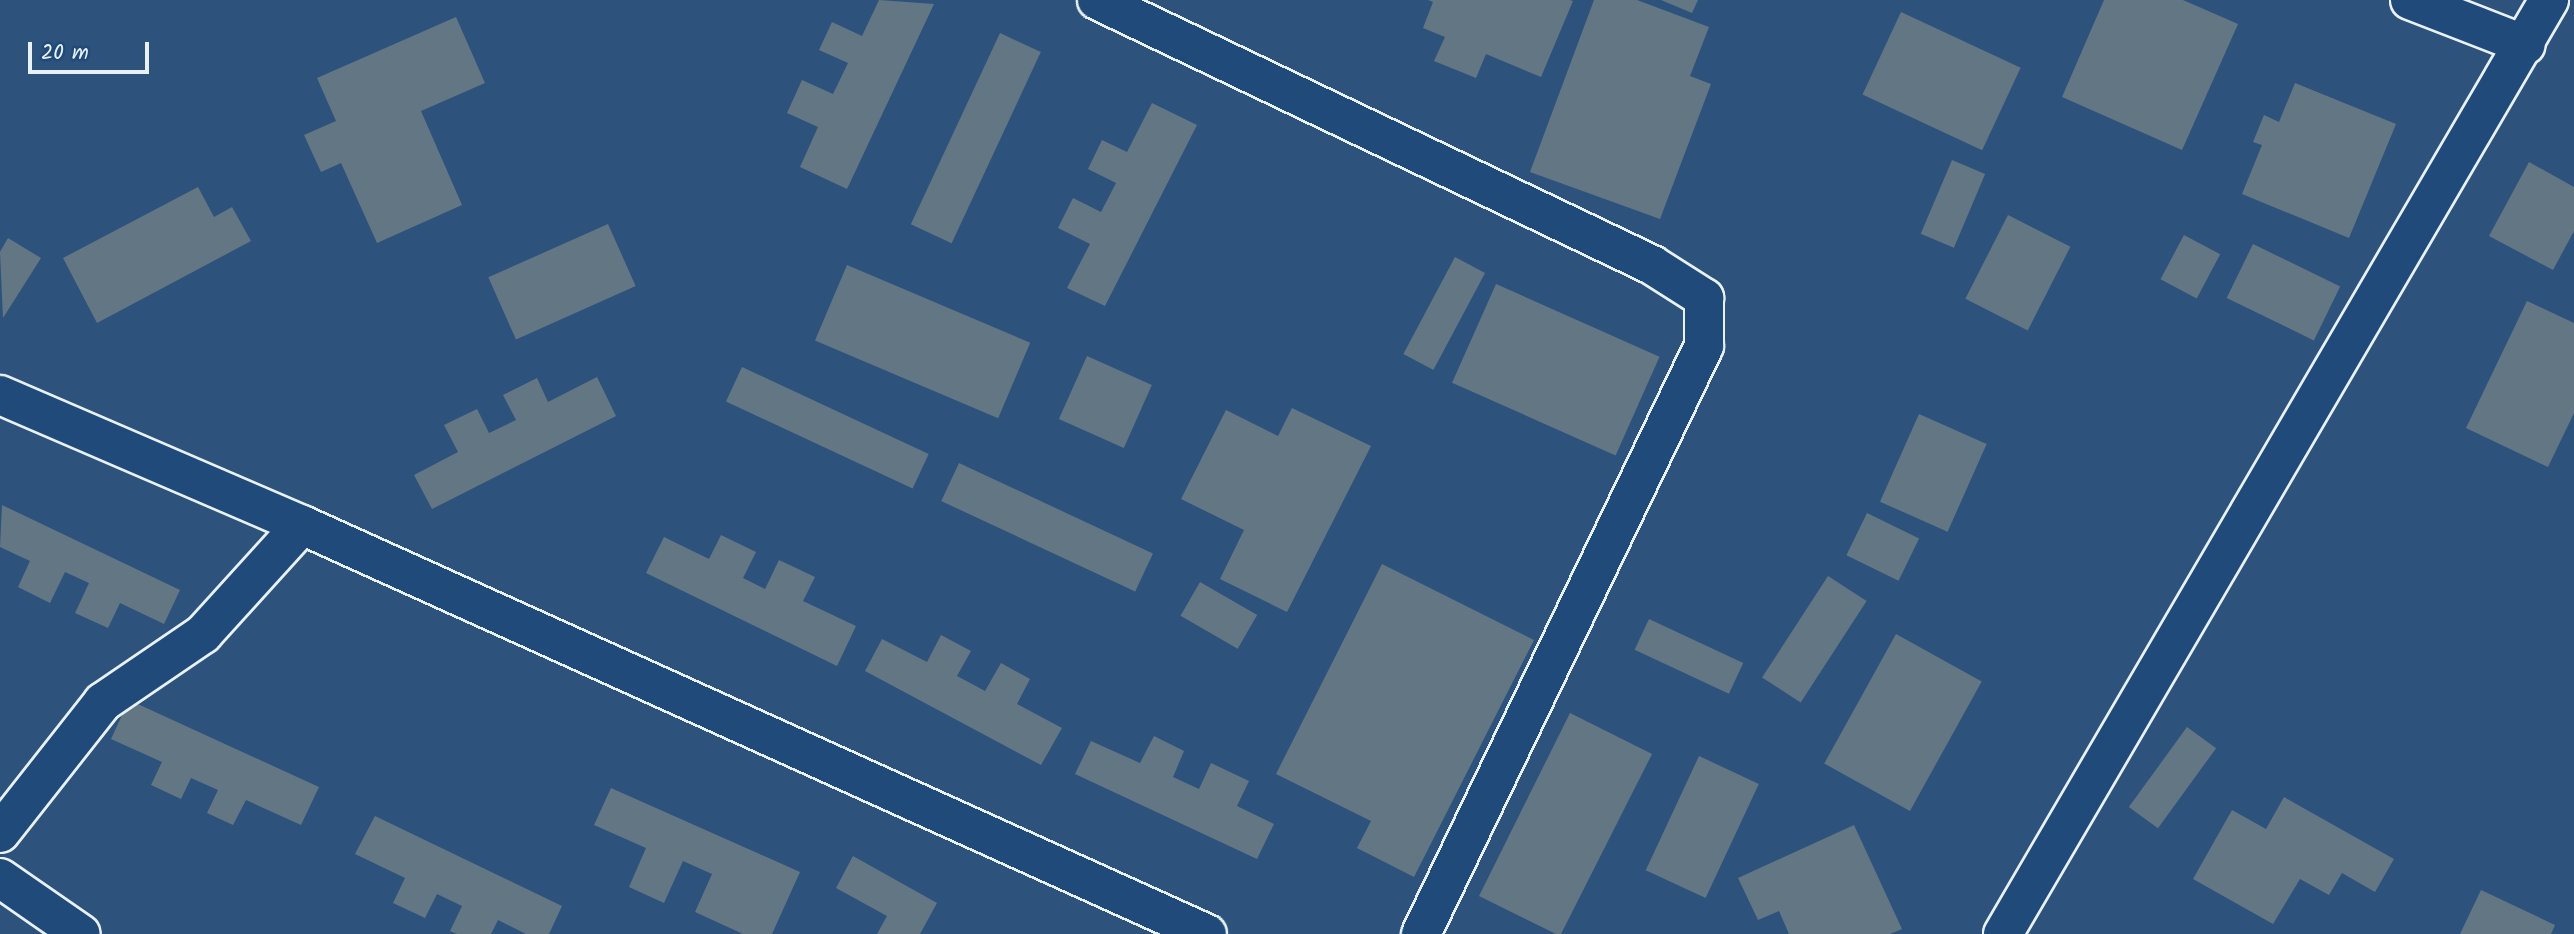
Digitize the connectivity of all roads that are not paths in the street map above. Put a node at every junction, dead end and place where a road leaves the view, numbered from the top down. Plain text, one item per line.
1 (1097, 0) edge
2 (2410, 0) edge
3 (2549, 0) edge
4 (2526, 45) junction
5 (0, 395) edge
6 (302, 525) junction
7 (0, 832) edge
8 (0, 878) edge
9 (81, 934) edge
10 (1207, 934) edge
11 (1421, 934) edge
12 (2003, 934) edge

1 - 11 street
2 - 4 street
3 - 4 street
4 - 12 street
5 - 6 street
6 - 7 street
6 - 10 street
8 - 9 street

